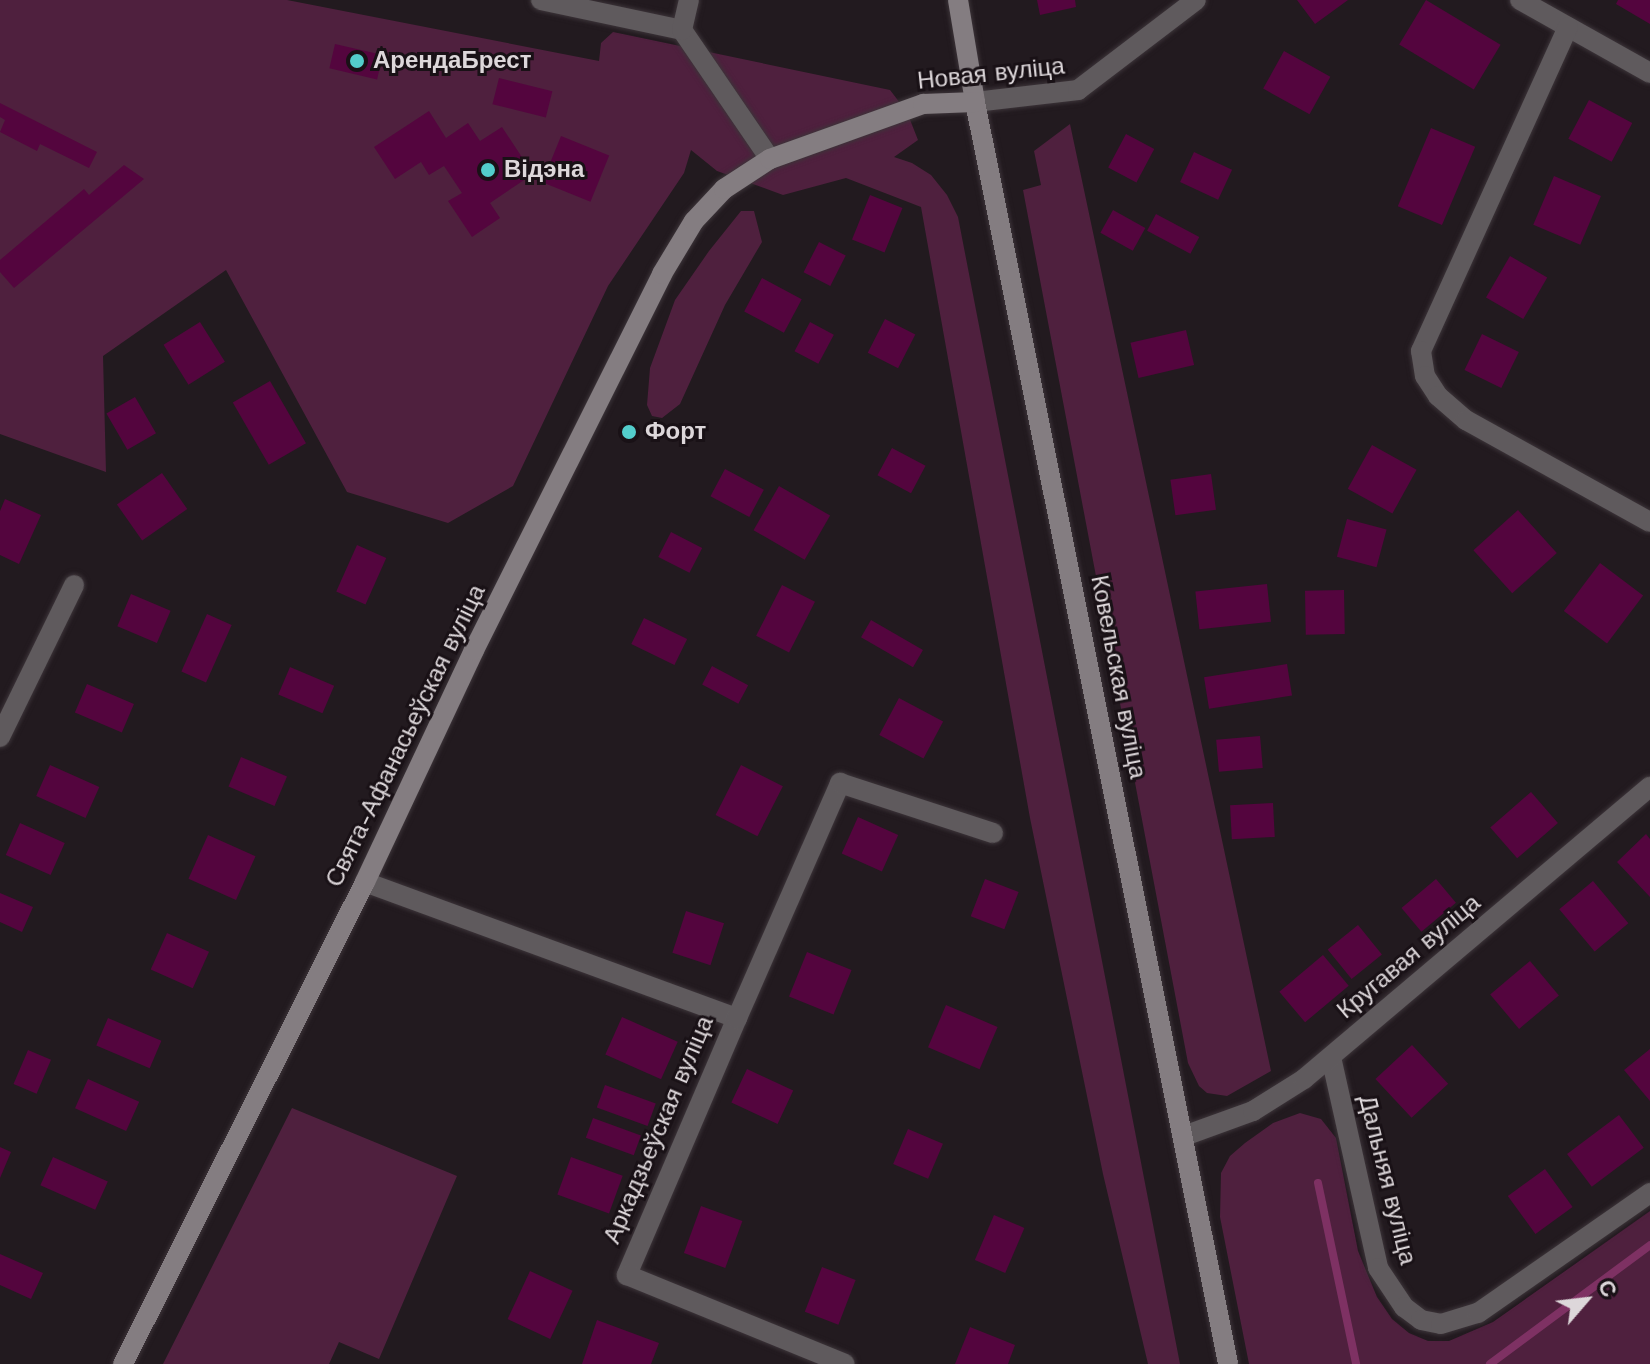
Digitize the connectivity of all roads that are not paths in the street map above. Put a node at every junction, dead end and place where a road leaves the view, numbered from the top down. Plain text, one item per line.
1 (541, 0) edge
2 (689, 0) edge
3 (958, 0) edge
4 (1196, 0) edge
5 (1520, 0) edge
6 (1568, 27) junction
7 (682, 30) junction
8 (1650, 73) edge
9 (975, 102) junction
10 (770, 159) junction
11 (1650, 522) edge
12 (74, 585) dead end
13 (0, 737) edge
14 (1650, 787) edge
15 (993, 833) dead end
16 (365, 882) junction
17 (737, 1018) junction
18 (1331, 1057) junction
19 (1184, 1136) junction
20 (1650, 1193) edge
21 (123, 1364) edge
22 (845, 1364) edge
23 (1228, 1364) edge

1 - 7 street
2 - 7 street
3 - 9 street, Ковельская вуліца
4 - 9 street, Новая вуліца
5 - 6 street
6 - 8 street
6 - 11 street
7 - 10 street
9 - 10 street, Новая вуліца
9 - 19 street, Ковельская вуліца
10 - 16 street, Свята-Афанасьеўская вуліца
12 - 13 street
14 - 18 street, Кругавая вуліца
15 - 17 street
16 - 17 street, Аркадзьеўская вуліца
16 - 21 street, Свята-Афанасьеўская вуліца
17 - 22 street, Аркадзьеўская вуліца
18 - 19 street, Кругавая вуліца
18 - 20 street, Дальняя вуліца
19 - 23 street, Ковельская вуліца

